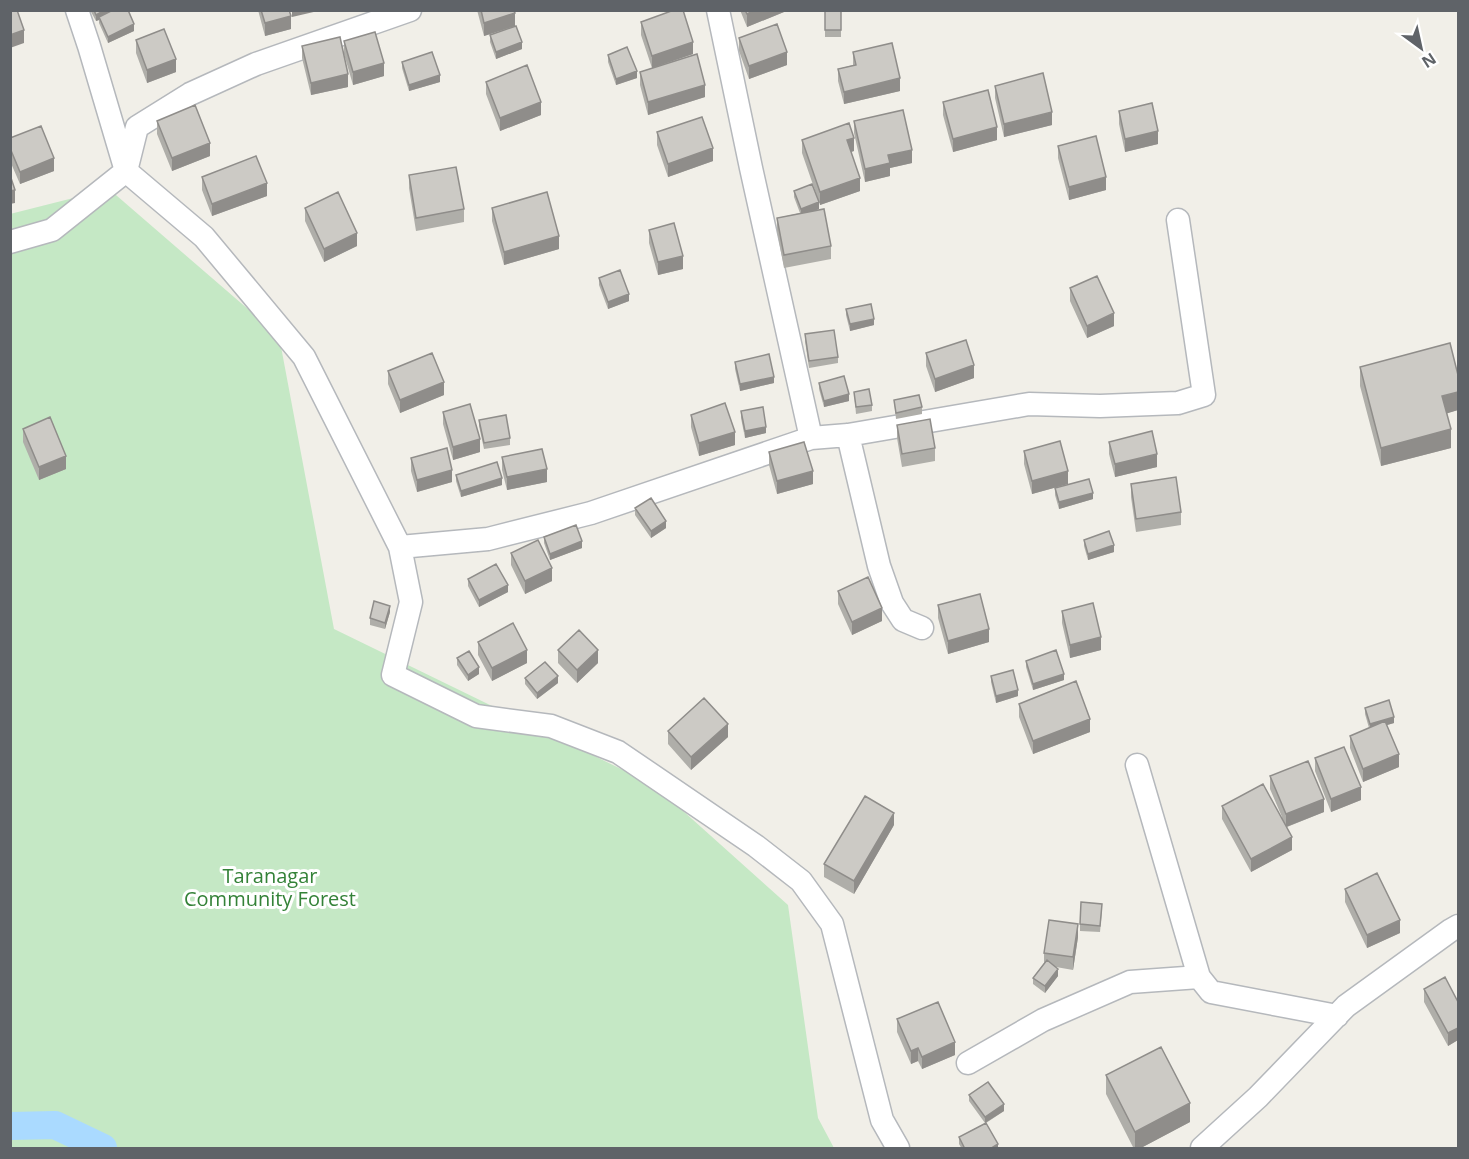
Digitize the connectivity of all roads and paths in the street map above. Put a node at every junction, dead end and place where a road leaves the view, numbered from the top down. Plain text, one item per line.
1 (77, 10) edge
2 (410, 10) edge
3 (718, 10) edge
4 (126, 171) junction
5 (1178, 220) dead end
6 (10, 242) edge
7 (848, 435) junction
8 (811, 438) junction
9 (400, 547) junction
10 (922, 628) dead end
11 (1137, 765) dead end
12 (1458, 926) edge
13 (1199, 977) junction
14 (1337, 1016) junction
15 (968, 1064) dead end
16 (898, 1149) edge
17 (1202, 1149) edge

1 - 4 street
2 - 4 street
3 - 8 street
4 - 6 street
4 - 9 street
5 - 7 street
7 - 8 street
7 - 10 street
8 - 9 street
9 - 16 street
11 - 13 street
12 - 14 street
13 - 14 street
13 - 15 street
14 - 17 street

